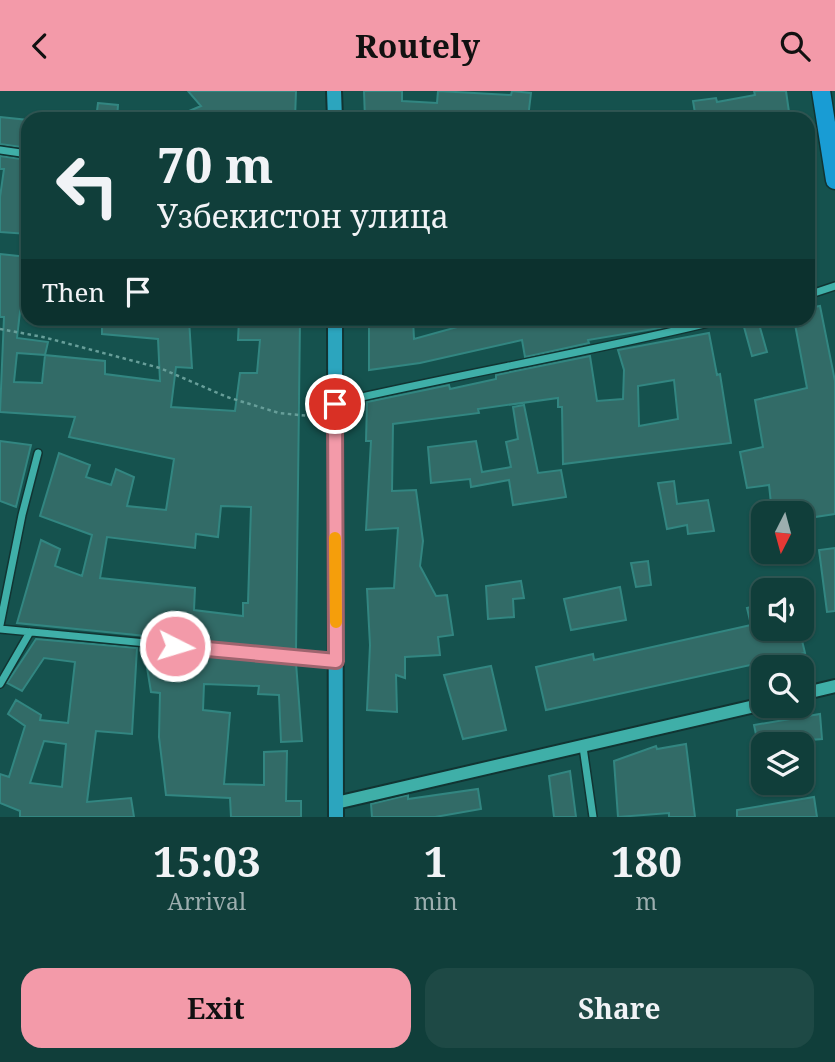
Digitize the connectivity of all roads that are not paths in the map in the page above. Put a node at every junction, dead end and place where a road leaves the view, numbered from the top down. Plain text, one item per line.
1 (334, 91) edge
2 (821, 91) edge
3 (335, 112) edge
4 (0, 150) edge
5 (21, 153) edge
6 (835, 180) edge
7 (835, 286) edge
8 (815, 293) edge
9 (335, 326) edge
10 (695, 326) edge
11 (335, 411) junction
12 (38, 453) dead end
13 (0, 627) edge
14 (30, 632) junction
15 (336, 661) junction
16 (0, 684) edge
17 (835, 686) edge
18 (814, 691) edge
19 (751, 706) edge
20 (583, 747) junction
21 (336, 810) edge
22 (593, 817) edge

1 - 3 main road
2 - 6 main road
4 - 5 street
7 - 8 street
9 - 11 main road
10 - 11 street
11 - 15 main road
12 - 13 street
13 - 14 street
14 - 15 street
14 - 16 street
15 - 21 main road
17 - 18 street
19 - 20 street
20 - 21 street
20 - 22 street

